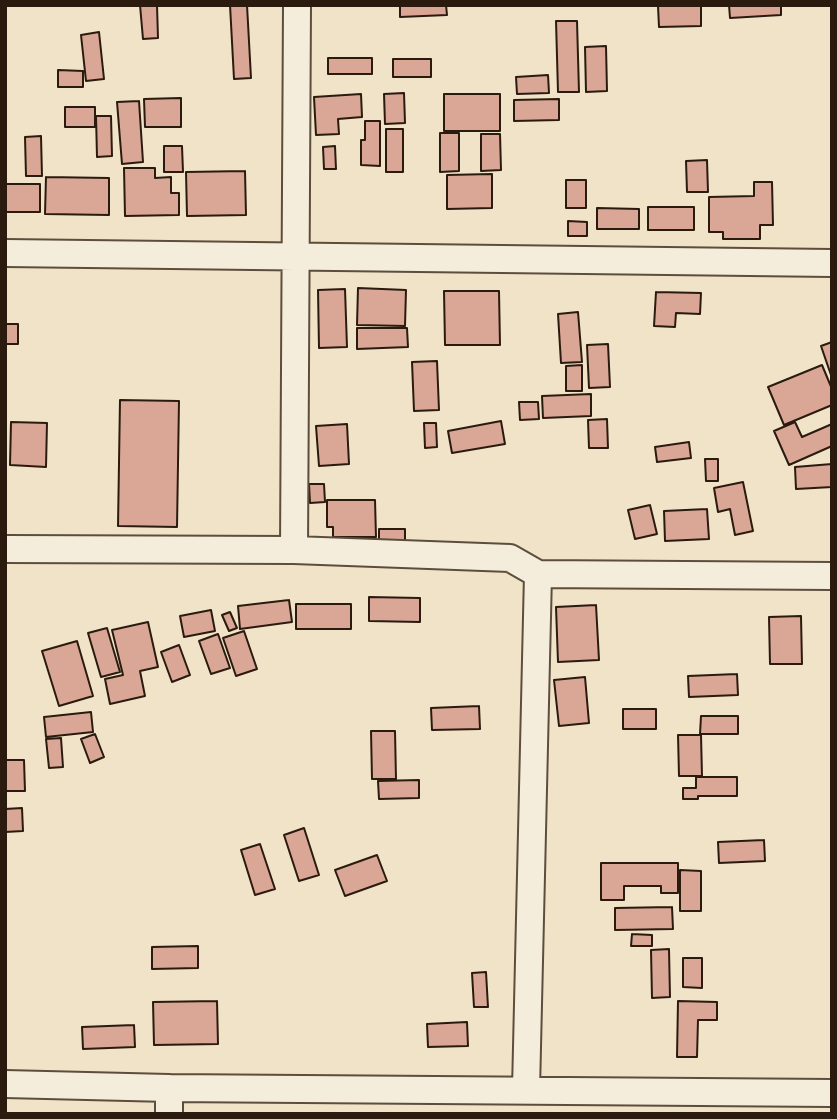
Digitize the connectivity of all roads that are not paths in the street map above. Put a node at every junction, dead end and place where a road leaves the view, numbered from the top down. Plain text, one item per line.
1 (297, 5) edge
2 (5, 253) edge
3 (296, 256) junction
4 (832, 263) edge
5 (5, 548) edge
6 (293, 550) junction
7 (538, 574) junction
8 (832, 576) edge
9 (5, 1084) edge
10 (526, 1090) junction
11 (832, 1093) edge
12 (169, 1101) edge

1 - 3 street
2 - 3 street
3 - 4 street
3 - 6 street
5 - 6 street
6 - 7 street
7 - 8 street
7 - 10 street
9 - 12 street
10 - 11 street
10 - 12 street

